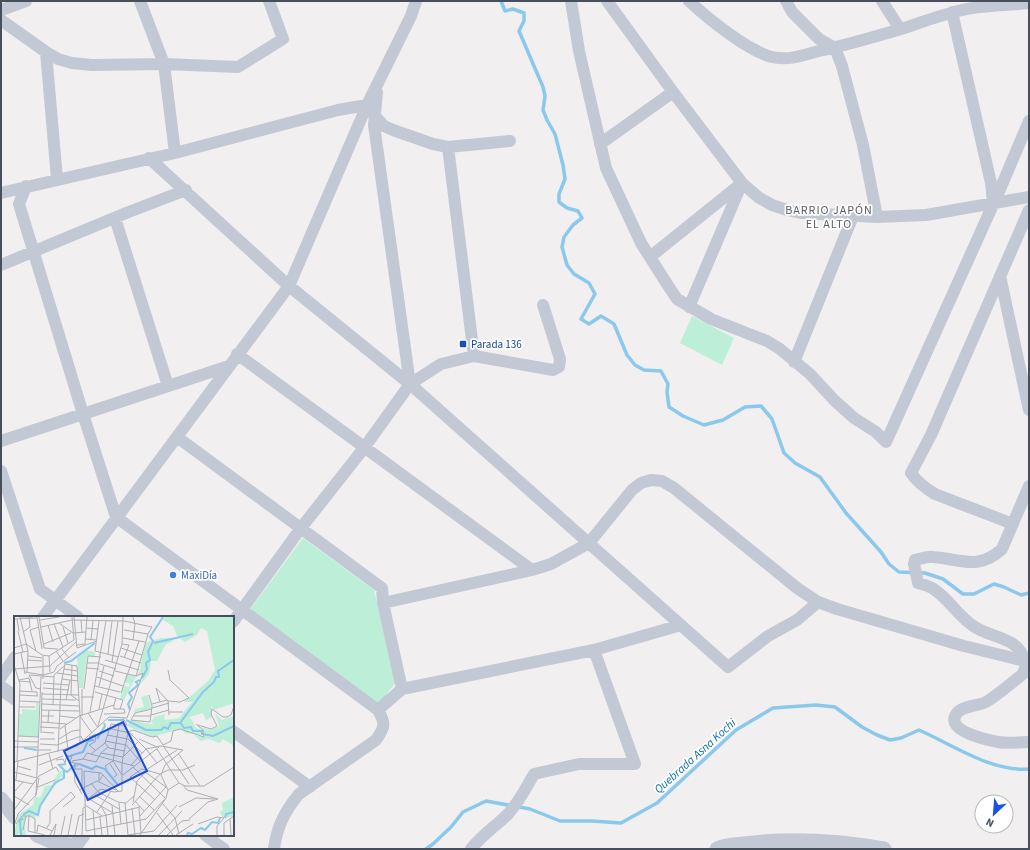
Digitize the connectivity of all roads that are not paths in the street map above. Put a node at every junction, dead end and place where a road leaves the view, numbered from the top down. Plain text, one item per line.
1 (26, 1) edge
2 (140, 1) edge
3 (269, 1) edge
4 (416, 1) edge
5 (571, 1) edge
6 (607, 1) edge
7 (689, 1) edge
8 (786, 1) edge
9 (882, 1) edge
10 (1008, 3) edge
11 (1029, 4) edge
12 (1, 10) edge
13 (952, 12) junction
14 (1, 20) edge
15 (900, 29) junction
16 (835, 48) junction
17 (46, 52) junction
18 (164, 64) junction
19 (673, 92) junction
20 (371, 110) junction
21 (1029, 121) edge
22 (510, 141) dead end
23 (600, 144) junction
24 (448, 147) junction
25 (175, 152) junction
26 (149, 158) junction
27 (57, 179) junction
28 (742, 183) junction
29 (26, 186) junction
30 (186, 190) junction
31 (1, 193) edge
32 (1029, 197) edge
33 (993, 203) junction
34 (1029, 210) edge
35 (853, 216) junction
36 (877, 217) junction
37 (115, 218) junction
38 (33, 252) junction
39 (650, 257) junction
40 (1, 265) edge
41 (1000, 276) junction
42 (289, 286) junction
43 (543, 305) dead end
44 (690, 307) junction
45 (237, 354) junction
46 (474, 356) junction
47 (794, 362) junction
48 (229, 366) junction
49 (410, 384) junction
50 (168, 386) junction
51 (1029, 410) edge
52 (83, 414) junction
53 (177, 437) junction
54 (1, 441) edge
55 (364, 448) junction
56 (1, 471) edge
57 (1029, 486) edge
58 (116, 517) junction
59 (1013, 524) junction
60 (301, 528) junction
61 (589, 543) junction
62 (532, 570) junction
63 (55, 600) junction
64 (818, 602) junction
65 (383, 603) junction
66 (242, 610) junction
67 (44, 616) edge
68 (77, 616) edge
69 (234, 621) edge
70 (681, 625) junction
71 (594, 650) junction
72 (14, 658) edge
73 (1025, 661) junction
74 (1, 677) edge
75 (1, 688) edge
76 (402, 689) junction
77 (14, 697) edge
78 (378, 710) junction
79 (234, 732) edge
80 (1029, 742) edge
81 (310, 787) junction
82 (1, 799) edge
83 (14, 816) edge
84 (39, 836) edge
85 (206, 836) edge
86 (79, 843) edge
87 (749, 846) edge
88 (224, 849) edge
89 (274, 849) edge
90 (472, 849) edge
91 (717, 849) edge
92 (884, 849) edge

1 - 12 street
2 - 18 street
3 - 18 street
4 - 20 street
5 - 23 street
6 - 19 street
7 - 16 street
8 - 16 street
9 - 15 street
10 - 11 street
10 - 13 street
13 - 15 street
13 - 33 street
14 - 17 street
15 - 16 street
16 - 36 street
17 - 18 street
17 - 27 street
18 - 25 street
19 - 23 street
19 - 28 street
20 - 24 street
20 - 25 street
20 - 42 street
20 - 49 street
21 - 33 street
22 - 24 street
23 - 39 street
24 - 46 street
25 - 26 street
26 - 27 street
26 - 30 street
27 - 29 street
28 - 35 street
28 - 39 street
28 - 44 street
29 - 31 street
29 - 38 street
30 - 37 street
30 - 42 street
32 - 33 street
33 - 36 street
33 - 47 street
34 - 41 street
35 - 36 street
35 - 47 street
37 - 38 street
37 - 50 street
38 - 40 street
38 - 52 street
39 - 44 street
41 - 51 street
41 - 59 street
42 - 45 street
42 - 49 street
43 - 46 street
44 - 47 street
45 - 48 street
45 - 55 street
46 - 49 street
48 - 50 street
48 - 53 street
49 - 55 street
49 - 61 street
50 - 52 street
52 - 54 street
52 - 58 street
53 - 58 street
53 - 60 street
55 - 60 street
55 - 62 street
56 - 63 street
57 - 59 street
58 - 63 street
58 - 66 street
59 - 73 street
60 - 65 street
60 - 66 street
61 - 62 street
61 - 64 street
61 - 70 street
62 - 65 street
63 - 67 street
63 - 68 street
64 - 70 street
64 - 73 street
65 - 76 street
66 - 69 street
66 - 78 street
70 - 71 street
71 - 76 street
71 - 90 street
72 - 74 street
73 - 80 street
75 - 77 street
76 - 78 street
78 - 81 street
79 - 81 street
81 - 89 street
82 - 83 street
84 - 86 street
85 - 88 street
87 - 91 street
87 - 92 street

